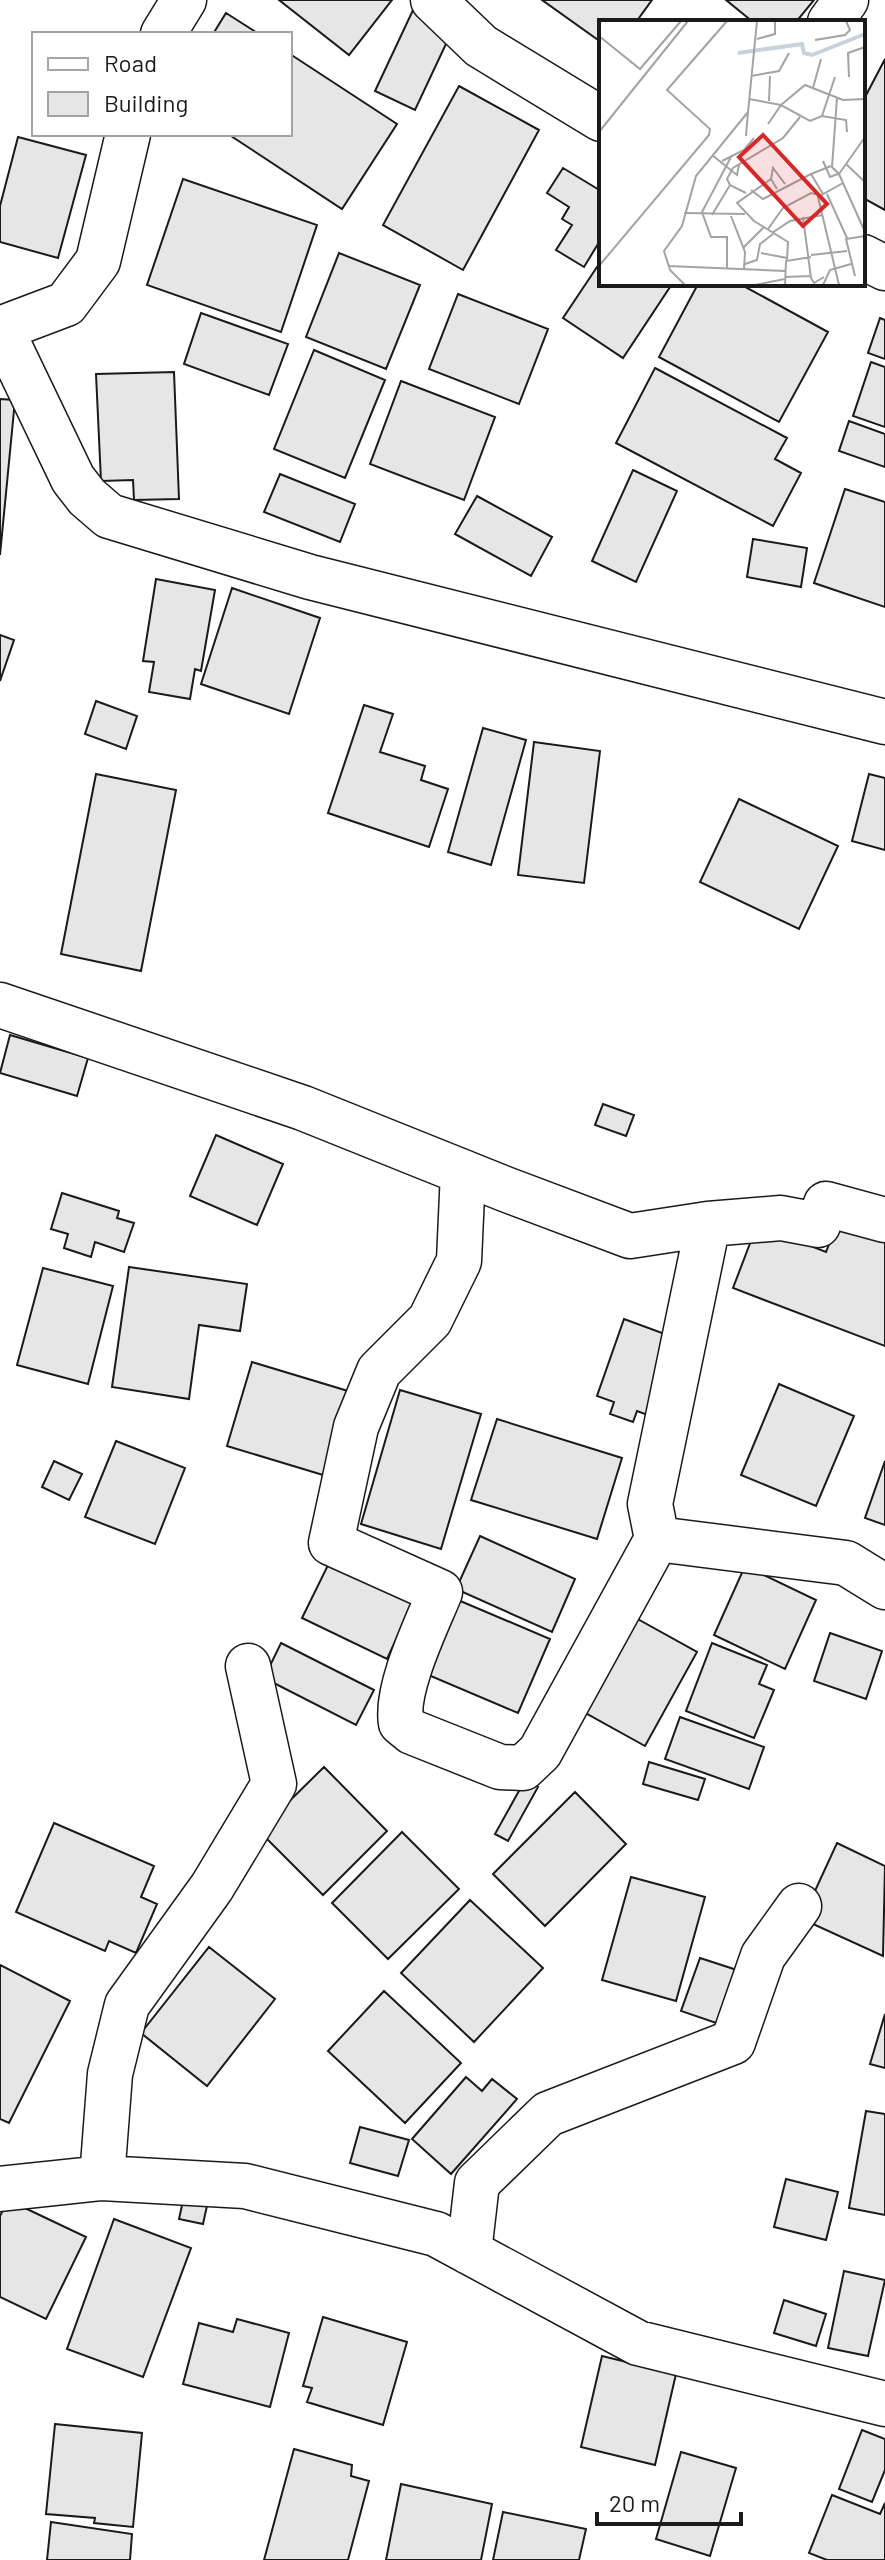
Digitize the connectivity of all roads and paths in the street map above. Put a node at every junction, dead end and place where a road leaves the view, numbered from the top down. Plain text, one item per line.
1 (184, 0) edge
2 (433, 0) edge
3 (846, 0) edge
4 (831, 20) edge
5 (164, 32) edge
6 (599, 118) edge
7 (128, 136) edge
8 (865, 258) edge
9 (885, 268) edge
10 (1, 330) edge
11 (885, 722) edge
12 (0, 1005) edge
13 (463, 1172) junction
14 (885, 1220) edge
15 (708, 1224) junction
16 (657, 1539) junction
17 (885, 1587) edge
18 (248, 1666) dead end
19 (799, 1906) dead end
20 (102, 2178) junction
21 (0, 2189) edge
22 (469, 2252) junction
23 (885, 2404) edge

1 - 5 street
2 - 6 street
3 - 4 street
7 - 10 street
8 - 9 street
10 - 11 street
12 - 13 street
13 - 15 street
13 - 16 street
14 - 15 street
15 - 16 street
16 - 17 street
18 - 20 street
19 - 22 street
20 - 21 street
20 - 22 street
22 - 23 street

